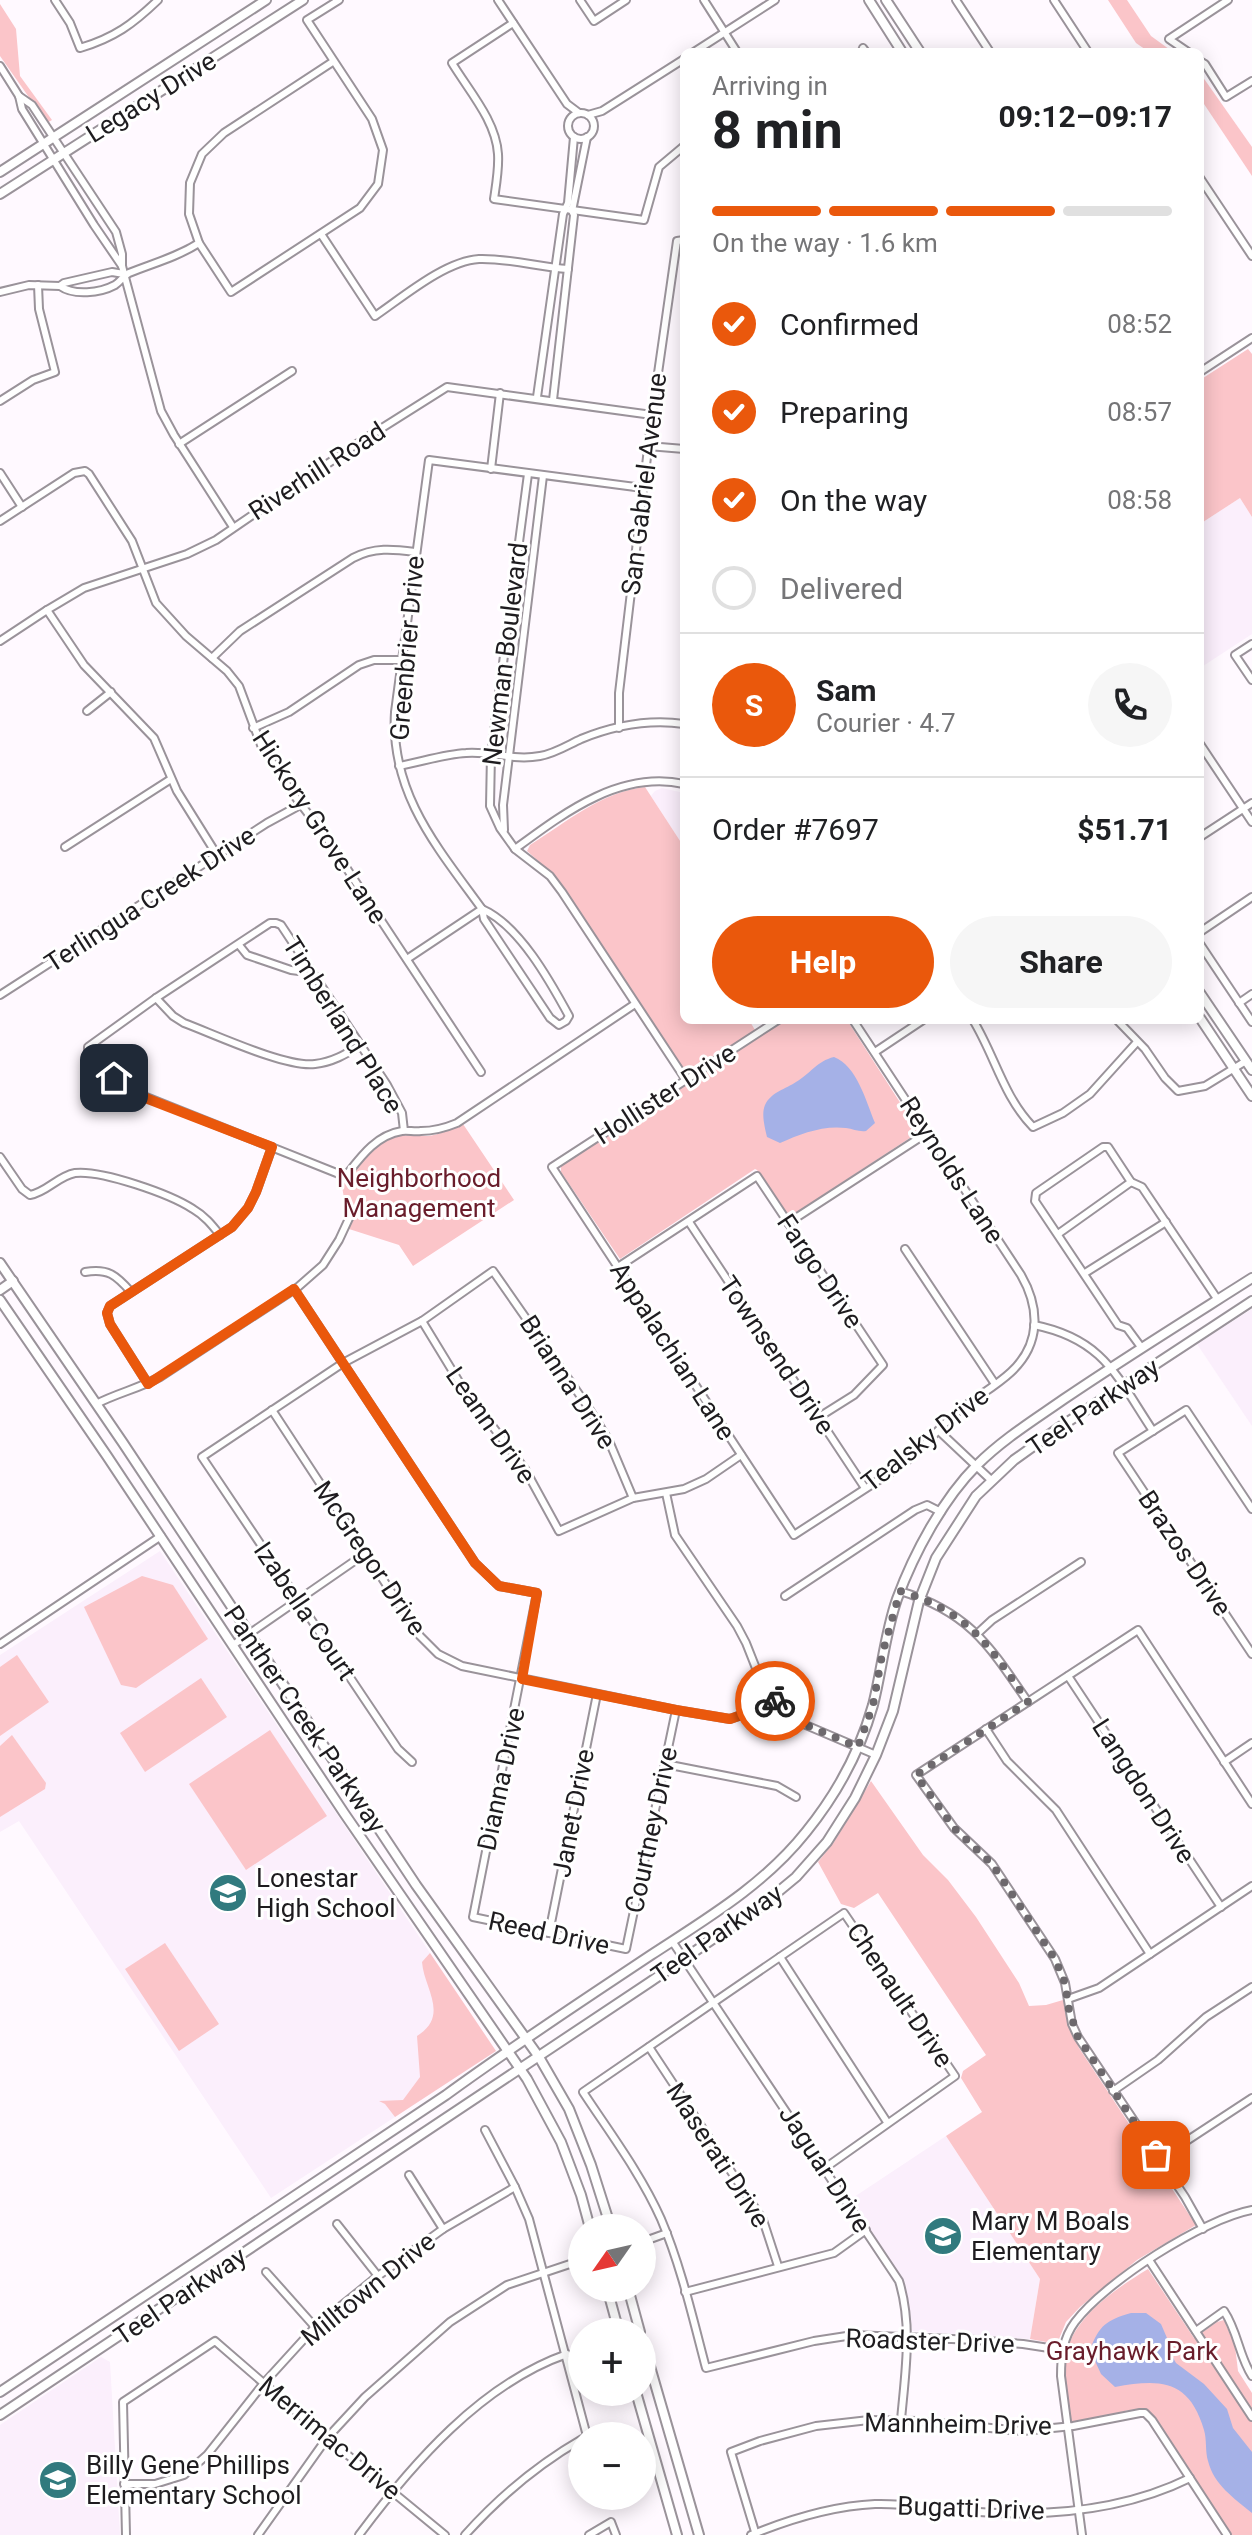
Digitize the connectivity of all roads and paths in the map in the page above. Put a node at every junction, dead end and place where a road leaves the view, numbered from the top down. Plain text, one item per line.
1 (55, 0) edge
2 (158, 0) edge
3 (266, 0) edge
4 (303, 0) edge
5 (339, 0) edge
6 (498, 0) edge
7 (580, 0) edge
8 (626, 0) edge
9 (704, 0) edge
10 (775, 0) edge
11 (869, 0) edge
12 (886, 0) edge
13 (956, 0) edge
14 (1054, 0) edge
15 (1228, 0) edge
16 (513, 23) junction
17 (725, 32) junction
18 (700, 48) edge
19 (735, 48) edge
20 (899, 48) edge
21 (917, 48) edge
22 (987, 48) edge
23 (1085, 48) edge
24 (1182, 48) edge
25 (334, 61) junction
26 (680, 62) edge
27 (1204, 63) edge
28 (0, 66) edge
29 (1252, 81) edge
30 (19, 96) junction
31 (567, 104) junction
32 (602, 111) junction
33 (579, 113) junction
34 (588, 115) junction
35 (570, 119) junction
36 (593, 126) junction
37 (53, 137) junction
38 (574, 137) junction
39 (587, 137) junction
40 (44, 144) junction
41 (680, 149) edge
42 (64, 152) junction
43 (53, 159) junction
44 (0, 172) edge
45 (1204, 184) edge
46 (0, 194) edge
47 (569, 210) junction
48 (108, 218) junction
49 (94, 227) junction
50 (321, 234) junction
51 (680, 240) edge
52 (199, 243) junction
53 (1252, 256) edge
54 (122, 266) junction
55 (555, 268) junction
56 (568, 269) junction
57 (125, 275) junction
58 (38, 285) junction
59 (60, 286) junction
60 (0, 292) edge
61 (1252, 338) edge
62 (1204, 366) edge
63 (292, 371) dead end
64 (500, 393) junction
65 (537, 397) junction
66 (553, 400) junction
67 (0, 401) edge
68 (652, 415) junction
69 (179, 444) junction
70 (648, 446) junction
71 (680, 449) edge
72 (491, 469) junction
73 (0, 473) edge
74 (528, 474) junction
75 (543, 476) junction
76 (643, 488) junction
77 (22, 507) junction
78 (0, 521) edge
79 (233, 527) junction
80 (415, 552) junction
81 (143, 568) junction
82 (47, 610) junction
83 (0, 641) edge
84 (1252, 644) edge
85 (212, 658) junction
86 (402, 660) junction
87 (1252, 680) edge
88 (111, 692) junction
89 (499, 697) junction
90 (515, 700) junction
91 (87, 711) dead end
92 (680, 723) edge
93 (253, 728) junction
94 (619, 728) junction
95 (1204, 750) edge
96 (491, 754) junction
97 (508, 758) junction
98 (399, 766) junction
99 (171, 779) junction
100 (489, 781) junction
101 (680, 784) edge
102 (505, 785) junction
103 (1252, 803) edge
104 (300, 805) junction
105 (1243, 809) junction
106 (1252, 822) edge
107 (504, 831) junction
108 (1204, 834) edge
109 (65, 847) dead end
110 (515, 849) junction
111 (217, 855) junction
112 (1252, 897) edge
113 (482, 909) junction
114 (1204, 929) edge
115 (239, 945) junction
116 (1204, 950) edge
117 (407, 959) junction
118 (537, 964) junction
119 (307, 966) junction
120 (522, 975) junction
121 (1252, 994) edge
122 (0, 995) edge
123 (156, 998) junction
124 (1204, 999) edge
125 (1239, 1003) junction
126 (635, 1004) junction
127 (1252, 1022) edge
128 (772, 1024) edge
129 (856, 1024) edge
130 (917, 1024) edge
131 (976, 1024) edge
132 (1121, 1024) edge
133 (1204, 1024) edge
134 (1137, 1042) junction
135 (361, 1045) junction
136 (875, 1052) junction
137 (1246, 1061) junction
138 (1234, 1069) junction
139 (1252, 1070) edge
140 (481, 1072) dead end
141 (686, 1080) junction
142 (1252, 1096) edge
143 (404, 1131) junction
144 (927, 1133) junction
145 (272, 1147) junction
146 (0, 1157) edge
147 (552, 1167) joint
148 (1131, 1182) junction
149 (352, 1212) dead end
150 (689, 1222) junction
151 (1166, 1222) junction
152 (788, 1223) junction
153 (1058, 1234) junction
154 (220, 1235) junction
155 (905, 1249) dead end
156 (0, 1263) edge
157 (618, 1267) junction
158 (85, 1272) dead end
159 (1085, 1273) junction
160 (1252, 1278) edge
161 (13, 1281) junction
162 (294, 1289) junction
163 (0, 1290) edge
164 (131, 1292) junction
165 (0, 1300) edge
166 (1218, 1300) junction
167 (1252, 1301) edge
168 (1228, 1317) junction
169 (422, 1321) junction
170 (1034, 1325) junction
171 (1141, 1347) junction
172 (343, 1363) junction
173 (1111, 1368) junction
174 (148, 1384) junction
175 (995, 1384) junction
176 (1123, 1386) junction
177 (96, 1404) junction
178 (272, 1410) junction
179 (79, 1415) junction
180 (819, 1417) junction
181 (939, 1431) junction
182 (1153, 1431) junction
183 (741, 1455) junction
184 (976, 1466) junction
185 (991, 1480) junction
186 (865, 1488) junction
187 (666, 1493) junction
188 (633, 1498) junction
189 (1252, 1509) edge
190 (941, 1512) junction
191 (794, 1535) joint
192 (161, 1536) junction
193 (366, 1553) junction
194 (1081, 1562) dead end
195 (900, 1591) junction
196 (785, 1596) dead end
197 (920, 1597) junction
198 (298, 1600) junction
199 (978, 1633) junction
200 (249, 1634) junction
201 (0, 1644) edge
202 (233, 1645) junction
203 (1252, 1654) edge
204 (1068, 1676) junction
205 (522, 1679) junction
206 (597, 1694) junction
207 (773, 1698) junction
208 (1028, 1702) junction
209 (676, 1710) junction
210 (986, 1729) junction
211 (1252, 1743) edge
212 (858, 1747) junction
213 (876, 1755) junction
214 (412, 1762) dead end
215 (1224, 1762) junction
216 (665, 1764) junction
217 (796, 1797) dead end
218 (360, 1802) junction
219 (1252, 1804) edge
220 (344, 1813) junction
221 (1252, 1886) edge
222 (1221, 1907) junction
223 (473, 1917) joint
224 (448, 1930) junction
225 (549, 1933) junction
226 (432, 1941) junction
227 (672, 1941) junction
228 (626, 1949) joint
229 (1150, 1954) junction
230 (780, 1957) junction
231 (684, 1958) junction
232 (1252, 1987) edge
233 (1068, 1999) junction
234 (715, 2002) junction
235 (526, 2038) junction
236 (649, 2047) junction
237 (508, 2050) junction
238 (539, 2057) junction
239 (520, 2069) junction
240 (1113, 2091) junction
241 (1252, 2098) edge
242 (887, 2122) junction
243 (397, 2127) junction
244 (485, 2130) dead end
245 (408, 2144) junction
246 (1159, 2159) junction
247 (825, 2168) junction
248 (409, 2175) dead end
249 (515, 2187) junction
250 (284, 2202) junction
251 (1252, 2210) edge
252 (585, 2214) edge
253 (607, 2214) edge
254 (296, 2219) junction
255 (337, 2224) dead end
256 (443, 2229) junction
257 (1203, 2229) junction
258 (866, 2230) junction
259 (667, 2233) junction
260 (656, 2237) edge
261 (1149, 2260) junction
262 (568, 2264) edge
263 (778, 2266) junction
264 (543, 2271) junction
265 (266, 2272) dead end
266 (378, 2276) junction
267 (685, 2292) junction
268 (315, 2327) junction
269 (1196, 2331) junction
270 (907, 2336) junction
271 (1062, 2350) junction
272 (567, 2354) junction
273 (53, 2357) junction
274 (64, 2373) junction
275 (1252, 2376) edge
276 (264, 2383) junction
277 (656, 2387) edge
278 (0, 2392) edge
279 (640, 2406) edge
280 (0, 2415) edge
281 (1252, 2417) edge
282 (901, 2420) junction
283 (584, 2422) edge
284 (1067, 2426) junction
285 (327, 2438) junction
286 (568, 2447) edge
287 (1190, 2478) junction
288 (124, 2484) junction
289 (392, 2491) junction
290 (1079, 2509) junction
291 (754, 2534) edge
292 (126, 2535) edge
293 (258, 2535) edge
294 (359, 2535) edge
295 (445, 2535) edge
296 (465, 2535) edge
297 (589, 2535) edge
298 (616, 2535) edge
299 (677, 2535) edge
300 (699, 2535) edge
301 (1082, 2535) edge
302 (1227, 2535) edge

1 - 2 street
3 - 37 main road, Legacy Drive
4 - 42 main road, Legacy Drive
5 - 25 street
6 - 16 street
7 - 8 street
9 - 17 street
10 - 17 street
11 - 20 main road
12 - 21 main road
13 - 22 street
14 - 23 street
15 - 24 street
16 - 31 street
16 - 47 street
17 - 18 street
17 - 19 street
25 - 50 street
25 - 52 street
26 - 32 street
27 - 29 street
28 - 30 street
30 - 37 street
30 - 40 street
31 - 33 street
31 - 35 street
32 - 34 street
32 - 36 street
33 - 34 street
33 - 35 street
34 - 36 street
35 - 38 street
36 - 39 street
37 - 40 main road, Legacy Drive
37 - 42 street
38 - 39 street
38 - 47 street
39 - 47 street
40 - 43 street
40 - 44 main road, Legacy Drive
41 - 47 street
42 - 43 main road, Legacy Drive
42 - 48 street
43 - 46 main road, Legacy Drive
43 - 49 street
45 - 53 street
47 - 55 street
47 - 56 street
48 - 49 street
48 - 54 street
49 - 54 street
50 - 52 street
50 - 55 street
51 - 68 street, San Gabriel Avenue
52 - 57 street
54 - 57 street
55 - 56 street
55 - 65 street
56 - 66 street
57 - 59 street
57 - 59 street
57 - 69 street
58 - 59 street
58 - 60 street
58 - 67 street
61 - 62 street
63 - 69 street
64 - 65 street, Riverhill Road
64 - 72 street
64 - 79 street, Riverhill Road
65 - 66 street, Riverhill Road
66 - 68 street, Riverhill Road
68 - 70 street, San Gabriel Avenue
69 - 79 street
70 - 71 street
70 - 76 street, San Gabriel Avenue
72 - 74 street
72 - 80 street, Greenbrier Drive
73 - 77 street
74 - 75 street
74 - 89 street, Newman Boulevard
75 - 76 street
75 - 90 street, Newman Boulevard
76 - 94 street, San Gabriel Avenue
77 - 78 street
77 - 81 street, Hickory Grove Lane
79 - 81 street, Riverhill Road
80 - 85 street
80 - 86 street, Greenbrier Drive
81 - 82 street, Riverhill Road
81 - 85 street, Hickory Grove Lane
82 - 83 street, Riverhill Road
82 - 88 street
84 - 87 street
85 - 93 street, Hickory Grove Lane
86 - 93 street
86 - 98 street, Greenbrier Drive
88 - 91 street
88 - 99 street
89 - 90 street
89 - 96 street, Newman Boulevard
90 - 97 street, Newman Boulevard
92 - 94 street
93 - 104 street, Hickory Grove Lane
94 - 97 street
95 - 105 street
96 - 97 street
96 - 98 street
96 - 100 street, Newman Boulevard
97 - 102 street, Newman Boulevard
98 - 113 street, Greenbrier Drive
99 - 109 street
99 - 111 street
100 - 102 street
100 - 107 street, Newman Boulevard
101 - 110 street
102 - 107 street, Newman Boulevard
103 - 105 street
104 - 111 street, Terlingua Creek Drive
104 - 117 street, Hickory Grove Lane
105 - 106 street
105 - 108 street
107 - 110 street, Newman Boulevard
110 - 126 street, Newman Boulevard
111 - 122 street, Terlingua Creek Drive
112 - 114 street
113 - 117 street
113 - 118 street, Greenbrier Drive
113 - 120 street, Greenbrier Drive
115 - 119 street
115 - 119 street, Timberland Place
115 - 123 street
116 - 125 street
117 - 140 street, Hickory Grove Lane
118 - 120 street
118 - 120 street, Greenbrier Drive
119 - 135 street, Timberland Place
121 - 125 street
123 - 135 street
123 - 145 street
124 - 137 main road
125 - 127 street
126 - 141 street, Newman Boulevard
126 - 143 street
128 - 141 street, Hollister Drive
129 - 136 street, Reynolds Lane
130 - 136 street
131 - 134 street
132 - 134 street
133 - 138 main road
134 - 138 street
135 - 143 street, Timberland Place
136 - 144 street, Reynolds Lane
137 - 138 street
137 - 139 main road
138 - 142 main road
141 - 147 street, Hollister Drive
143 - 145 street
144 - 152 street
144 - 170 street, Reynolds Lane
145 - 154 street
146 - 154 street
147 - 157 street, Appalachian Lane
148 - 151 street
148 - 153 street
148 - 153 street
149 - 162 street
150 - 152 street, Fargo Drive
150 - 157 street
150 - 180 street, Townsend Drive
151 - 159 street
151 - 166 street
152 - 180 street, Fargo Drive
153 - 159 street
154 - 164 street
155 - 175 street
156 - 161 main road, Panther Creek Parkway
157 - 183 street, Appalachian Lane
158 - 164 street
159 - 171 street
160 - 166 main road, Teel Parkway
161 - 163 main road
161 - 177 main road, Panther Creek Parkway
162 - 172 street
162 - 174 street
164 - 174 street
165 - 179 main road, Panther Creek Parkway
166 - 168 main road
166 - 171 main road, Teel Parkway
167 - 168 main road, Teel Parkway
168 - 176 main road, Teel Parkway
169 - 172 street
169 - 188 street, Leann Drive
169 - 188 street, Brianna Drive
170 - 173 street
170 - 175 street, Tealsky Drive
171 - 173 main road, Teel Parkway
172 - 178 street
172 - 205 street, Dianna Drive
173 - 176 street
173 - 184 main road, Teel Parkway
174 - 177 street
175 - 181 street, Tealsky Drive
176 - 182 street
176 - 185 main road, Teel Parkway
177 - 179 main road
177 - 200 main road, Panther Creek Parkway
178 - 193 street, McGregor Drive
178 - 198 street, Izabella Court
179 - 192 main road, Panther Creek Parkway
180 - 186 street, Townsend Drive
181 - 184 street
181 - 186 street, Tealsky Drive
182 - 189 street
182 - 203 street, Brazos Drive
183 - 187 street
183 - 191 street, Appalachian Lane
184 - 185 street
184 - 190 main road, Teel Parkway
185 - 197 main road, Teel Parkway
186 - 191 street, Tealsky Drive
187 - 188 street
187 - 207 street
190 - 195 main road, Teel Parkway
190 - 196 street
192 - 201 street
192 - 202 main road, Panther Creek Parkway
193 - 198 street
193 - 205 street, McGregor Drive
194 - 199 street
195 - 197 street
195 - 212 main road, Teel Parkway
197 - 199 street
197 - 213 main road, Teel Parkway
198 - 200 street
198 - 214 street, Izabella Court
199 - 208 street
200 - 202 street
200 - 218 main road, Panther Creek Parkway
202 - 220 main road, Panther Creek Parkway
204 - 208 street
204 - 215 street
204 - 222 street, Langdon Drive
205 - 206 street, McGregor Drive
205 - 223 street, Dianna Drive
206 - 209 street, McGregor Drive
206 - 225 street, Janet Drive
207 - 209 street, McGregor Drive
207 - 212 street
208 - 210 street
209 - 216 street, Courtney Drive
210 - 229 street
210 - 233 street
211 - 215 street
212 - 213 street
212 - 227 main road, Teel Parkway
213 - 231 main road, Teel Parkway
215 - 219 street
216 - 217 street
216 - 228 street, Courtney Drive
218 - 220 main road
218 - 224 main road, Panther Creek Parkway
220 - 226 main road, Panther Creek Parkway
221 - 222 street
222 - 229 street
223 - 225 street, Reed Drive
224 - 226 main road
224 - 235 main road, Panther Creek Parkway
225 - 228 street, Reed Drive
226 - 237 main road, Panther Creek Parkway
227 - 231 street, Jaguar Drive
227 - 235 main road, Teel Parkway
229 - 233 street
230 - 234 street
230 - 242 street
230 - 242 street, Chenault Drive
231 - 234 street, Jaguar Drive
231 - 238 main road, Teel Parkway
232 - 240 street
233 - 240 street
234 - 236 street
234 - 247 street, Jaguar Drive
235 - 237 main road, Teel Parkway
235 - 238 main road, Panther Creek Parkway
236 - 259 street
236 - 263 street, Maserati Drive
237 - 239 main road, Panther Creek Parkway
237 - 243 main road, Teel Parkway
238 - 239 main road, Teel Parkway
238 - 253 main road, Panther Creek Parkway
239 - 245 main road, Teel Parkway
239 - 252 main road, Panther Creek Parkway
240 - 246 street
241 - 246 street
242 - 247 street
243 - 245 main road
243 - 250 main road, Teel Parkway
244 - 249 street
245 - 254 main road, Teel Parkway
246 - 257 street
247 - 258 street, Jaguar Drive
248 - 256 street
249 - 256 street, Milltown Drive
249 - 264 street
250 - 254 main road
250 - 273 main road, Teel Parkway
251 - 257 street
254 - 274 main road, Teel Parkway
255 - 266 street
256 - 266 street, Milltown Drive
257 - 261 street
258 - 263 street
258 - 270 street, Jaguar Drive
259 - 260 street
259 - 267 street
261 - 269 street
261 - 271 street
262 - 264 street
263 - 267 street
264 - 272 street
264 - 285 street
265 - 268 street
266 - 268 street, Milltown Drive
267 - 270 street, Roadster Drive
268 - 276 street, Milltown Drive
269 - 275 street
269 - 281 street
270 - 271 street, Roadster Drive
270 - 282 street, Jaguar Drive
271 - 284 street
272 - 283 street
272 - 289 street
273 - 274 main road
273 - 278 main road, Teel Parkway
274 - 280 main road, Teel Parkway
276 - 285 street, Merrimac Drive
276 - 288 street, Milltown Drive
276 - 288 street, Merrimac Drive
277 - 300 main road
279 - 299 main road
282 - 284 street, Mannheim Drive
282 - 291 street, Mannheim Drive
284 - 287 street, Mannheim Drive
284 - 290 street
285 - 289 street, Merrimac Drive
285 - 293 street
286 - 296 street
287 - 290 street, Bugatti Drive
287 - 302 street
288 - 292 street
289 - 294 street
289 - 295 street, Merrimac Drive
290 - 291 street, Bugatti Drive
290 - 301 street
297 - 298 street

